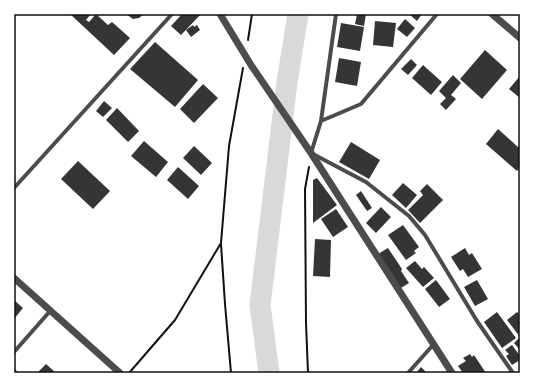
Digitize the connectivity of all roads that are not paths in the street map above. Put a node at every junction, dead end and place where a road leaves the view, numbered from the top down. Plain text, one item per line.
1 (172, 14) edge
2 (220, 14) edge
3 (336, 14) edge
4 (437, 14) edge
5 (492, 14) edge
6 (520, 38) edge
7 (321, 121) junction
8 (310, 153) junction
9 (14, 188) edge
10 (14, 278) edge
11 (51, 310) junction
12 (433, 345) junction
13 (14, 352) edge
14 (120, 373) edge
15 (408, 373) edge
16 (452, 373) edge
17 (513, 373) edge

1 - 9 street
2 - 8 street
3 - 7 street
4 - 7 street
5 - 6 street
7 - 8 street
8 - 12 street
8 - 17 street
10 - 11 street
11 - 13 street
11 - 14 street
12 - 15 street
12 - 16 street

